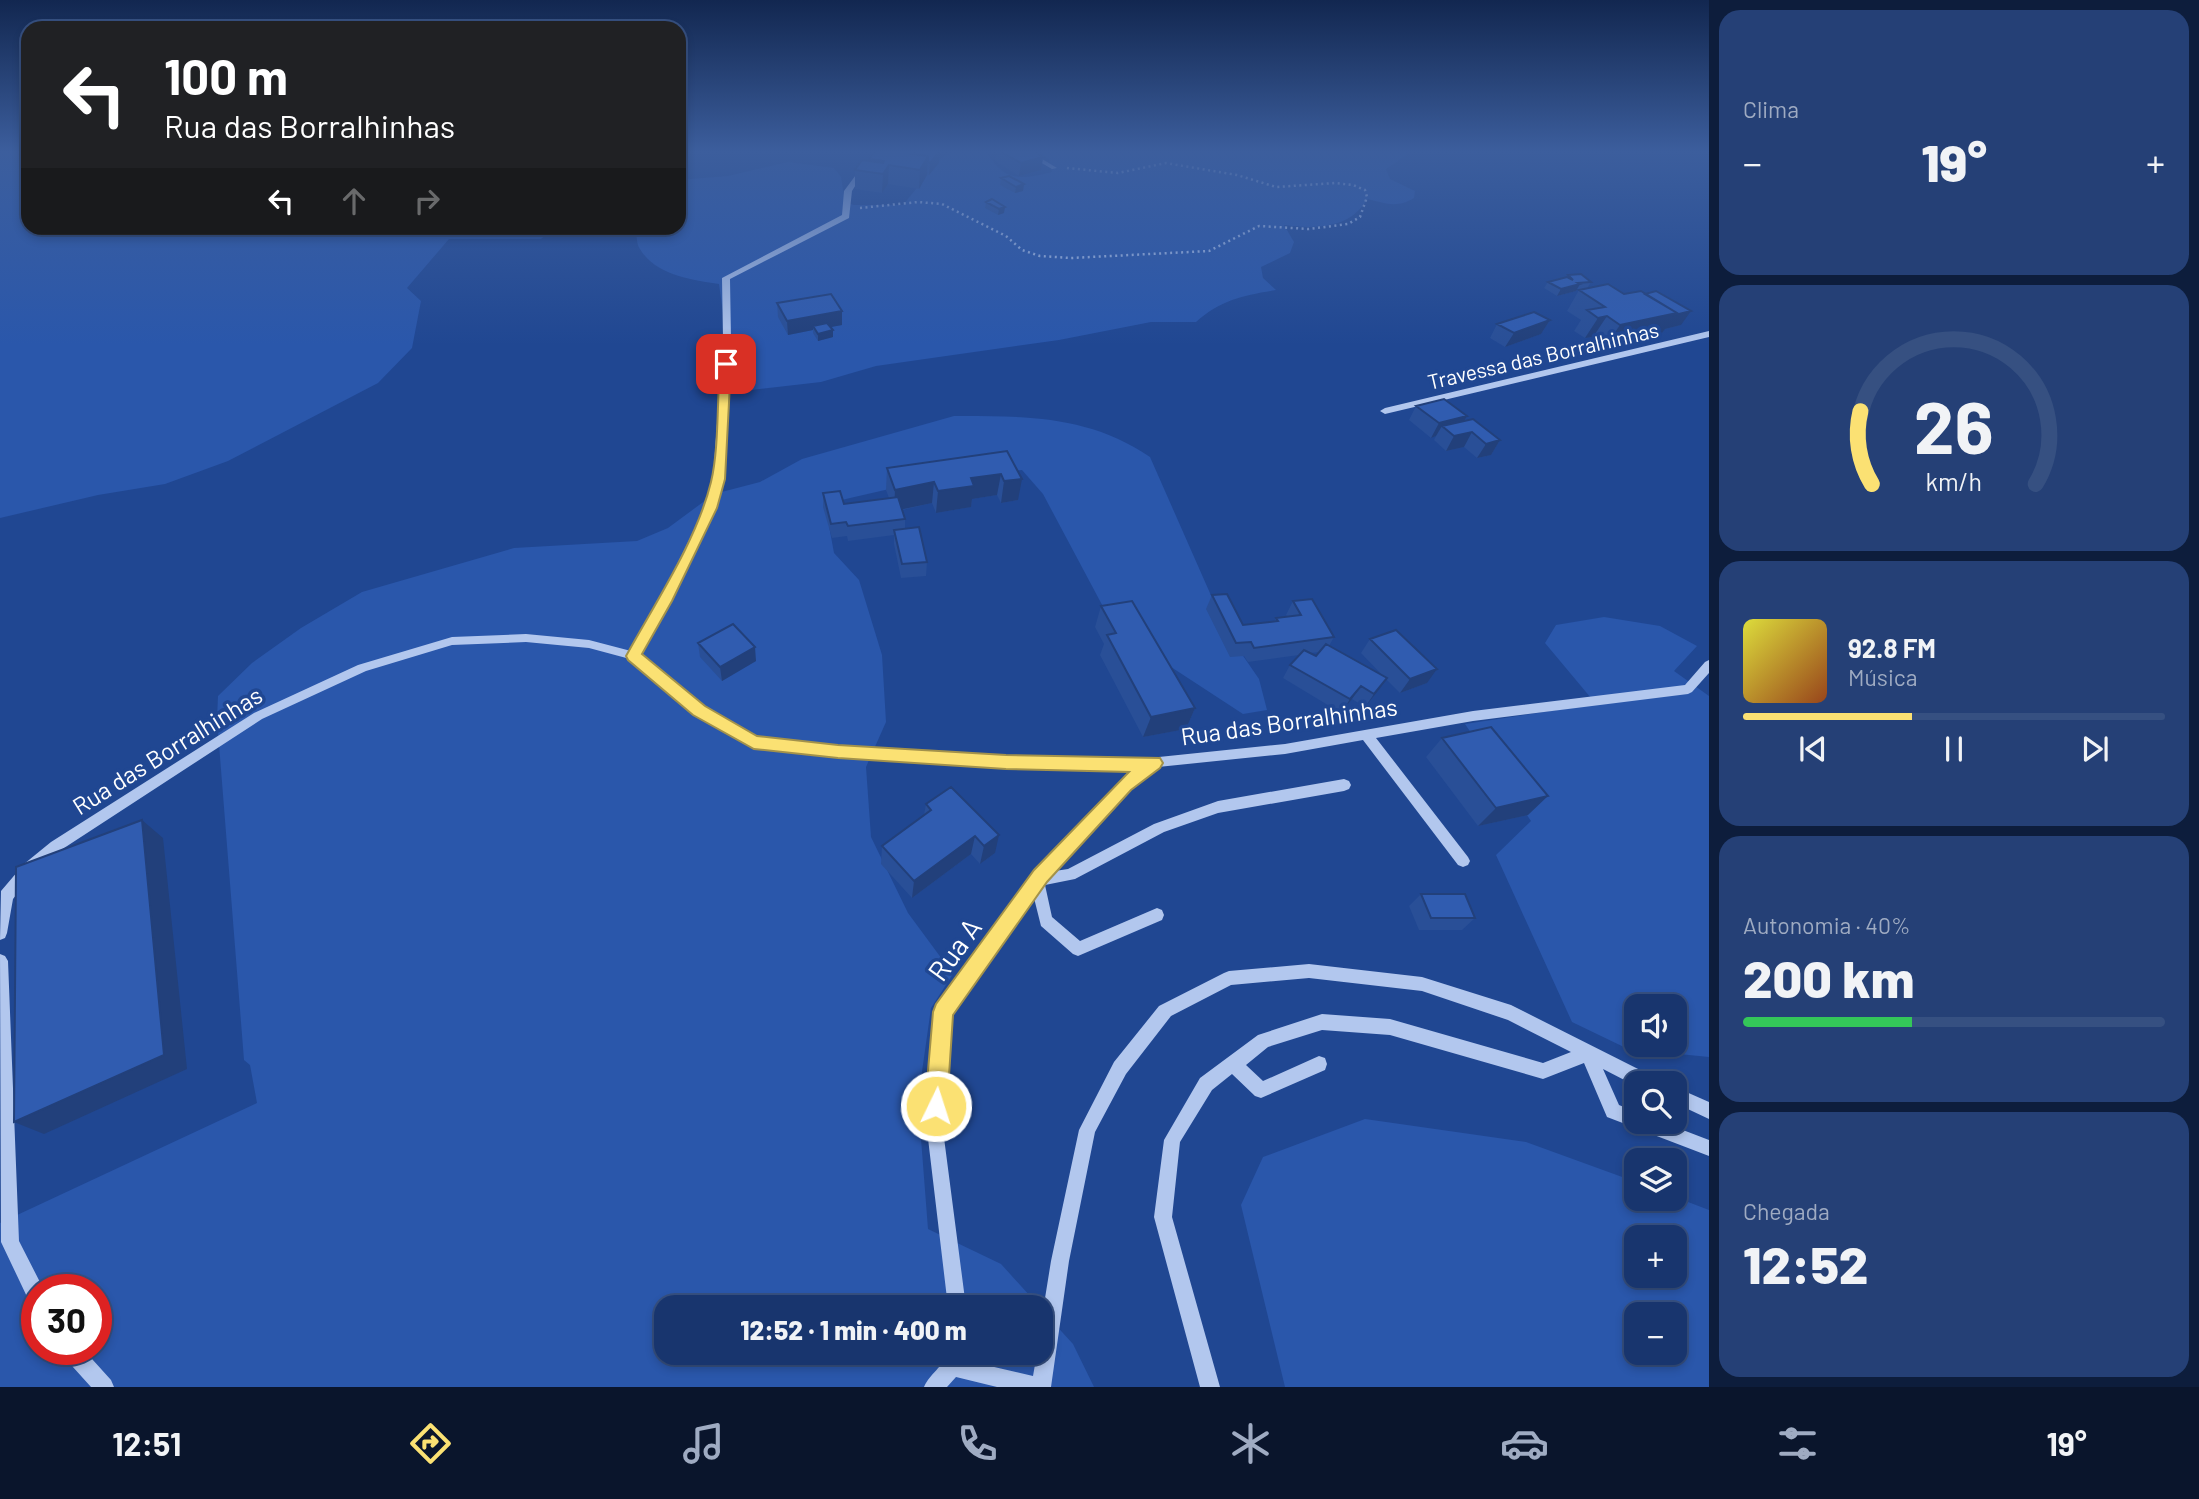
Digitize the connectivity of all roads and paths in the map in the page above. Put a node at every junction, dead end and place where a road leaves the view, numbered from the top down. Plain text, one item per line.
1 (846, 216) edge
2 (965, 216) edge
3 (1360, 216) edge
4 (1709, 334) edge
5 (1385, 411) dead end
6 (634, 656) junction
7 (1709, 665) edge
8 (1366, 735) junction
9 (1154, 763) junction
10 (1345, 785) dead end
11 (1463, 861) dead end
12 (1037, 880) junction
13 (1157, 915) dead end
14 (0, 933) edge
15 (0, 961) edge
16 (1588, 1053) junction
17 (1233, 1063) junction
18 (1319, 1064) dead end
19 (1624, 1071) edge
20 (1687, 1101) edge
21 (1709, 1111) edge
22 (1624, 1115) edge
23 (1672, 1134) edge
24 (1709, 1148) edge
25 (26, 1274) edge
26 (955, 1295) edge
27 (84, 1365) edge
28 (950, 1365) edge
29 (970, 1365) edge
30 (104, 1387) edge
31 (934, 1387) edge
32 (1039, 1387) edge
33 (1210, 1387) edge

1 - 6 street
2 - 3 path
4 - 5 street, Travessa das Borralhinhas
6 - 9 street, Rua das Borralhinhas
6 - 14 street, Rua das Borralhinhas
7 - 8 street, Rua das Borralhinhas
8 - 9 street, Rua das Borralhinhas
8 - 11 street
9 - 12 street, Rua A
10 - 12 street
12 - 13 street
12 - 26 street, Rua A
15 - 25 street
16 - 17 street
16 - 19 street
16 - 22 street
16 - 32 street
17 - 18 street
17 - 33 street
20 - 21 street
23 - 24 street
27 - 30 street
28 - 31 street
29 - 32 street

